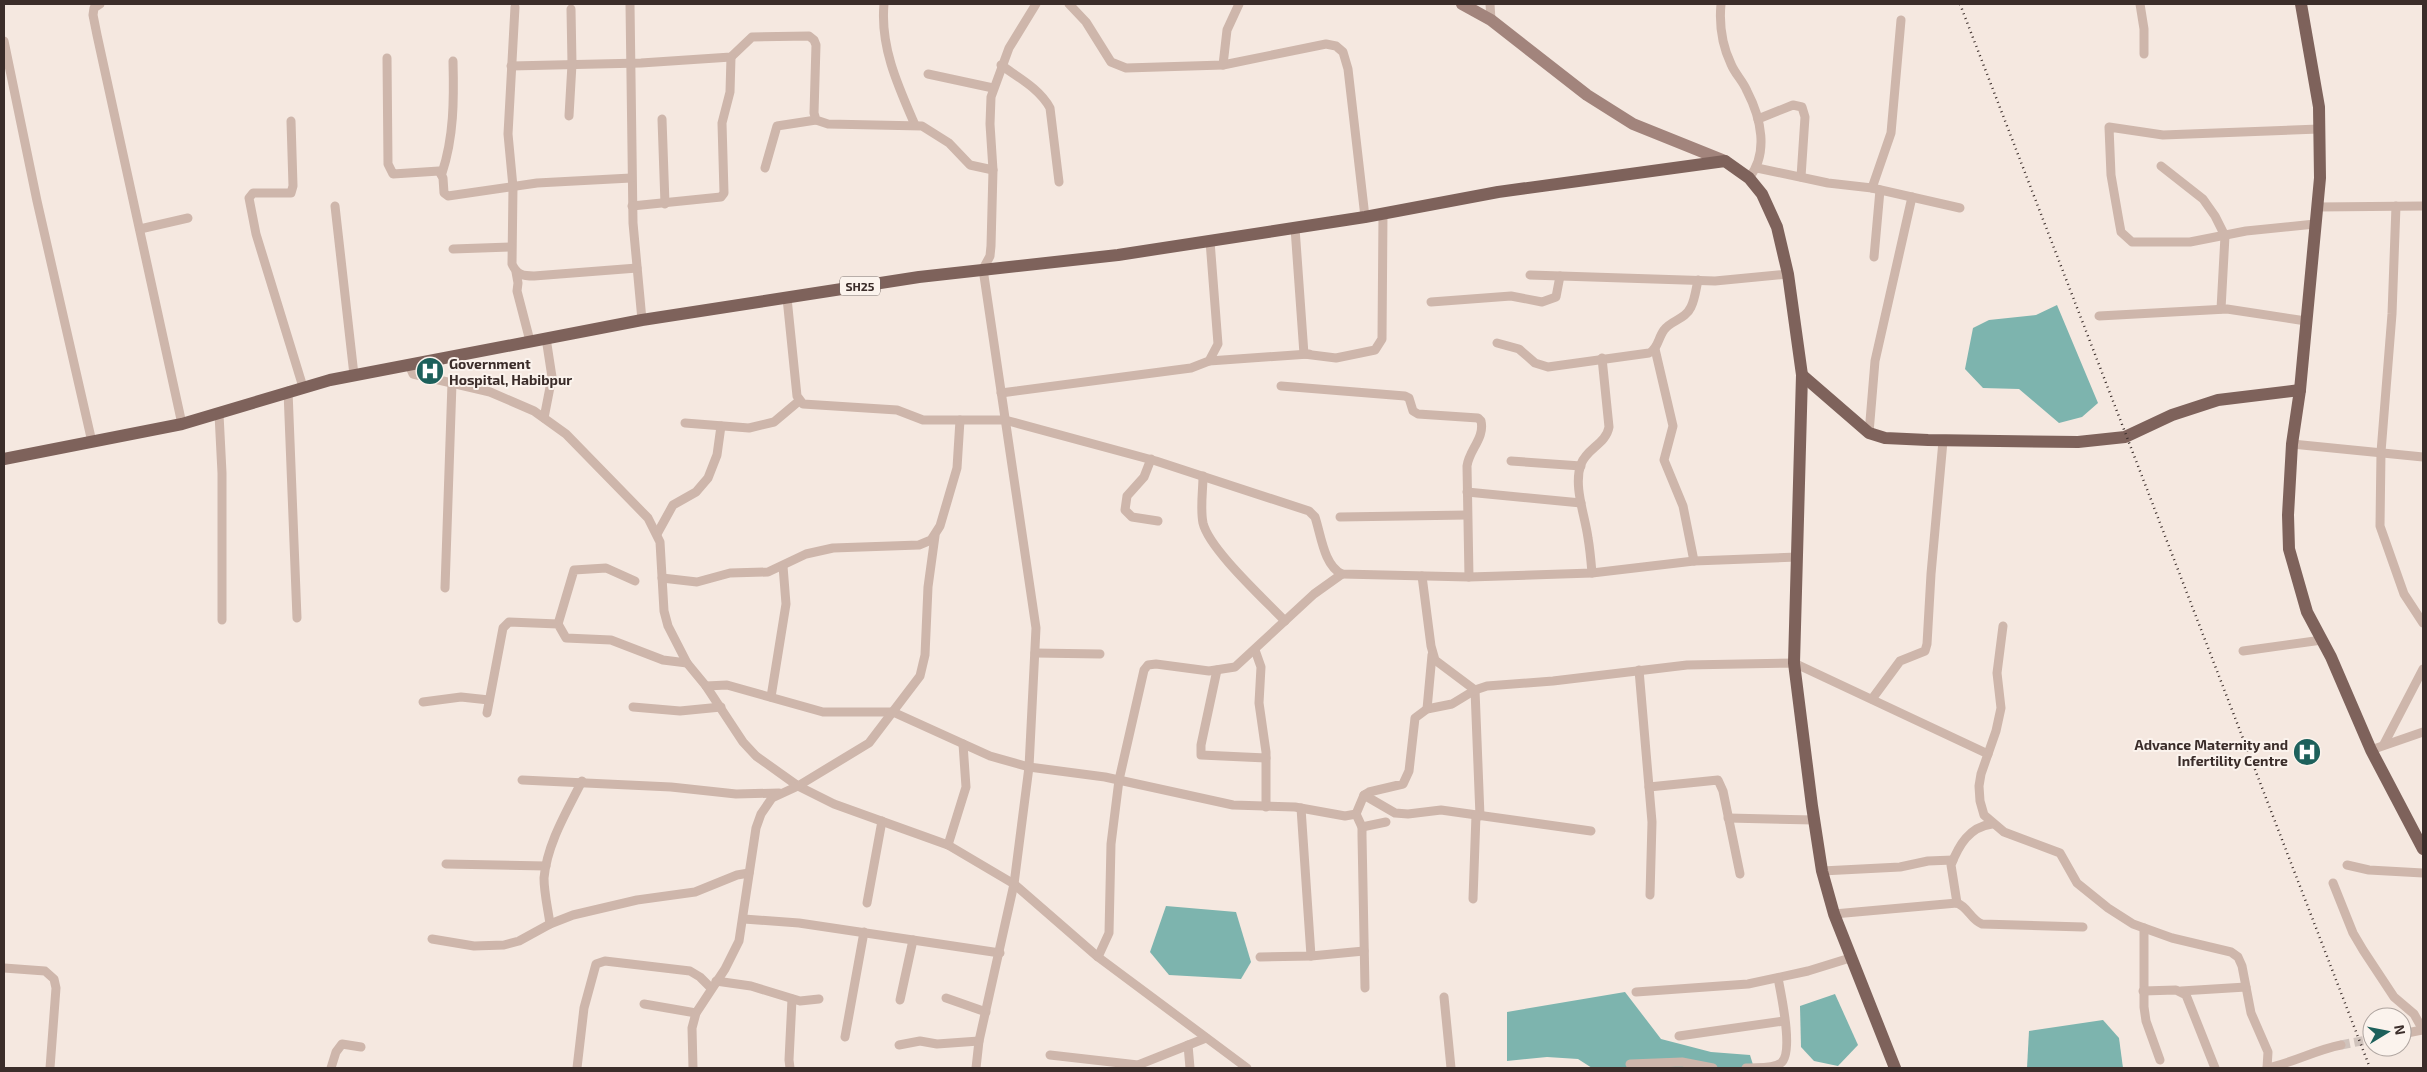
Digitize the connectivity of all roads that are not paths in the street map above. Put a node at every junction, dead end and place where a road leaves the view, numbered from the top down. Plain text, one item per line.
1 (100, 4) edge
2 (630, 4) edge
3 (884, 4) edge
4 (1036, 4) edge
5 (1068, 4) edge
6 (1239, 4) edge
7 (1462, 4) edge
8 (1490, 4) edge
9 (1721, 4) edge
10 (2140, 4) edge
11 (2301, 4) edge
12 (515, 7) dead end
13 (571, 9) dead end
14 (1491, 20) junction
15 (1901, 20) dead end
16 (4, 41) edge
17 (2144, 54) dead end
18 (731, 57) junction
19 (387, 58) dead end
20 (453, 61) dead end
21 (630, 62) junction
22 (572, 64) junction
23 (1001, 65) junction
24 (1223, 65) junction
25 (511, 66) junction
26 (928, 74) dead end
27 (993, 88) junction
28 (569, 116) dead end
29 (662, 119) dead end
30 (1758, 119) junction
31 (816, 120) junction
32 (291, 121) dead end
33 (915, 125) junction
34 (2319, 129) junction
35 (1725, 161) junction
36 (2161, 166) dead end
37 (765, 168) dead end
38 (1757, 168) junction
39 (994, 170) junction
40 (442, 173) junction
41 (1801, 177) junction
42 (632, 178) junction
43 (1749, 178) junction
44 (1058, 182) dead end
45 (513, 187) junction
46 (1876, 189) junction
47 (1912, 197) junction
48 (665, 204) junction
49 (336, 206) dead end
50 (632, 206) junction
51 (2396, 206) junction
52 (2423, 206) edge
53 (2318, 207) junction
54 (1960, 208) dead end
55 (1383, 214) junction
56 (1365, 217) junction
57 (188, 218) dead end
58 (2315, 224) junction
59 (1295, 228) junction
60 (140, 229) junction
61 (2225, 236) junction
62 (1210, 241) junction
63 (511, 247) junction
64 (454, 249) dead end
65 (1874, 257) dead end
66 (637, 268) junction
67 (983, 269) junction
68 (516, 272) junction
69 (1788, 274) junction
70 (1530, 275) dead end
71 (1560, 276) junction
72 (1698, 280) junction
73 (787, 298) junction
74 (1431, 302) dead end
75 (2221, 309) junction
76 (2099, 316) dead end
77 (642, 320) junction
78 (2306, 321) junction
79 (546, 338) junction
80 (530, 341) junction
81 (1498, 344) dead end
82 (1655, 349) junction
83 (1322, 353) dead end
84 (1304, 354) junction
85 (1602, 358) junction
86 (1209, 361) junction
87 (409, 365) junction
88 (1802, 374) junction
89 (354, 375) junction
90 (452, 383) junction
91 (1280, 386) dead end
92 (303, 387) junction
93 (2300, 390) junction
94 (288, 391) junction
95 (1001, 393) junction
96 (799, 401) junction
97 (219, 414) junction
98 (544, 418) junction
99 (960, 420) junction
100 (1005, 420) junction
101 (685, 423) dead end
102 (182, 424) junction
103 (721, 426) junction
104 (1869, 434) junction
105 (1943, 440) junction
106 (92, 442) junction
107 (2292, 444) junction
108 (2381, 452) junction
109 (2423, 456) edge
110 (4, 459) edge
111 (1151, 459) junction
112 (1511, 462) dead end
113 (1581, 466) junction
114 (1203, 476) junction
115 (1467, 492) junction
116 (1581, 503) junction
117 (1467, 515) junction
118 (1340, 517) dead end
119 (1158, 521) dead end
120 (657, 534) junction
121 (935, 536) junction
122 (1798, 558) junction
123 (1694, 561) junction
124 (783, 566) junction
125 (1592, 573) junction
126 (1342, 574) junction
127 (1422, 576) junction
128 (1469, 577) junction
129 (662, 578) junction
130 (635, 581) dead end
131 (445, 588) dead end
132 (297, 618) dead end
133 (222, 620) dead end
134 (1285, 622) junction
135 (2423, 623) edge
136 (558, 624) junction
137 (2003, 626) dead end
138 (2322, 640) junction
139 (1255, 650) junction
140 (2243, 651) dead end
141 (1035, 653) junction
142 (1432, 653) junction
143 (1100, 654) dead end
144 (1794, 662) junction
145 (687, 663) junction
146 (2423, 669) edge
147 (1217, 670) junction
148 (1640, 670) junction
149 (706, 686) junction
150 (1475, 690) junction
151 (771, 697) junction
152 (1872, 699) junction
153 (489, 700) junction
154 (423, 702) dead end
155 (721, 707) junction
156 (633, 708) dead end
157 (1427, 709) junction
158 (893, 712) junction
159 (487, 714) dead end
160 (2423, 732) edge
161 (963, 744) junction
162 (2384, 744) junction
163 (2371, 750) junction
164 (1988, 754) junction
165 (1266, 758) junction
166 (1029, 767) junction
167 (522, 780) dead end
168 (1119, 780) junction
169 (582, 782) junction
170 (798, 786) junction
171 (1649, 787) junction
172 (779, 793) junction
173 (1364, 795) junction
174 (1266, 807) junction
175 (1301, 808) junction
176 (1356, 814) junction
177 (1478, 815) junction
178 (1728, 818) junction
179 (1814, 820) junction
180 (882, 821) junction
181 (1386, 822) dead end
182 (1992, 824) junction
183 (1362, 828) junction
184 (1590, 831) dead end
185 (948, 846) junction
186 (2423, 849) edge
187 (1953, 860) junction
188 (446, 864) dead end
189 (2347, 865) dead end
190 (546, 866) junction
191 (1822, 871) junction
192 (749, 872) junction
193 (2423, 872) edge
194 (1740, 874) dead end
195 (2333, 883) dead end
196 (1014, 884) junction
197 (1650, 895) dead end
198 (1473, 899) dead end
199 (867, 903) dead end
200 (1957, 903) junction
201 (1834, 914) junction
202 (744, 919) junction
203 (550, 924) junction
204 (2083, 927) dead end
205 (2144, 928) junction
206 (864, 932) junction
207 (432, 939) dead end
208 (913, 940) junction
209 (1364, 951) junction
210 (1000, 953) junction
211 (1310, 956) junction
212 (1098, 957) junction
213 (1260, 957) dead end
214 (1850, 958) junction
215 (4, 968) edge
216 (1778, 978) junction
217 (714, 985) junction
218 (2246, 987) junction
219 (1365, 988) dead end
220 (2143, 991) junction
221 (2181, 991) junction
222 (1636, 992) dead end
223 (1444, 997) dead end
224 (819, 998) dead end
225 (946, 998) dead end
226 (792, 999) junction
227 (900, 1000) dead end
228 (644, 1004) dead end
229 (986, 1012) junction
230 (696, 1013) junction
231 (1784, 1021) junction
232 (2423, 1030) edge
233 (1679, 1036) dead end
234 (845, 1037) dead end
235 (1206, 1038) junction
236 (979, 1041) junction
237 (899, 1045) dead end
238 (1188, 1045) junction
239 (2341, 1045) tunnel mouth
240 (362, 1047) dead end
241 (1050, 1055) dead end
242 (2160, 1060) dead end
243 (1630, 1064) dead end
244 (1139, 1066) edge
245 (50, 1068) edge
246 (331, 1068) edge
247 (577, 1068) edge
248 (693, 1068) edge
249 (790, 1068) edge
250 (976, 1068) edge
251 (1190, 1068) edge
252 (1247, 1068) edge
253 (1451, 1068) edge
254 (1713, 1068) edge
255 (1746, 1068) edge
256 (1895, 1068) edge
257 (2215, 1068) edge
258 (2267, 1068) edge

1 - 60 street
2 - 21 street
3 - 33 street
4 - 23 street
5 - 24 street
6 - 24 street
7 - 14 main road
8 - 14 street
9 - 30 street
10 - 17 street
11 - 34 main road
12 - 25 street
13 - 22 street
14 - 35 main road
15 - 46 street
16 - 106 street
18 - 21 street
18 - 31 street
18 - 48 street
19 - 40 street
20 - 40 street
21 - 22 street
21 - 42 street
22 - 25 street
22 - 28 street
23 - 27 street
23 - 44 street
24 - 56 street
25 - 45 street
26 - 27 street
27 - 39 street
29 - 48 street
30 - 38 street
30 - 41 street
31 - 33 street
31 - 37 street
32 - 92 street
33 - 39 street
34 - 53 main road
34 - 61 street
35 - 43 main road
35 - 55 main road, SH25
36 - 61 street
38 - 41 street
38 - 43 street
39 - 67 street
40 - 45 street
41 - 46 street
42 - 45 street
42 - 50 street
43 - 69 main road
45 - 63 street
46 - 47 street
46 - 65 street
47 - 54 street
47 - 104 street
48 - 50 street
49 - 89 street
50 - 66 street
51 - 52 street
51 - 53 street
51 - 108 street
53 - 58 main road
55 - 56 main road, SH25
55 - 84 street
56 - 59 main road, SH25
57 - 60 street
58 - 61 street
58 - 78 main road
59 - 62 main road, SH25
59 - 84 street
60 - 102 street
61 - 75 street
62 - 67 main road, SH25
62 - 86 street
63 - 64 street
63 - 68 street
66 - 68 street
66 - 77 street
67 - 73 main road, SH25
67 - 95 street
68 - 80 street
69 - 72 street
69 - 88 main road
70 - 71 street
71 - 72 street
71 - 74 street
72 - 82 street
73 - 77 main road, SH25
73 - 96 street
75 - 76 street
75 - 78 street
77 - 79 main road, SH25
78 - 93 main road
79 - 80 main road, SH25
79 - 98 street
80 - 87 main road, SH25
81 - 85 street
82 - 85 street
82 - 123 street
83 - 84 street
84 - 86 street
85 - 113 street
86 - 95 street
87 - 89 main road, SH25
87 - 90 street
88 - 104 main road
88 - 122 main road
89 - 92 main road, SH25
90 - 98 street
90 - 131 street
91 - 115 street
92 - 94 main road, SH25
93 - 105 main road
93 - 107 main road
94 - 97 main road, SH25
94 - 132 street
95 - 100 street
96 - 99 street
96 - 103 street
97 - 102 main road, SH25
97 - 133 street
98 - 120 street
99 - 100 street
99 - 121 street
100 - 111 street
100 - 141 street
101 - 103 street
102 - 106 main road, SH25
103 - 120 street
104 - 105 main road
105 - 152 street
106 - 110 main road, SH25
107 - 108 street
107 - 138 main road
108 - 109 street
108 - 135 street
111 - 114 street
111 - 119 street
112 - 113 street
113 - 116 street
114 - 126 street
114 - 134 street
115 - 116 street
115 - 117 street
116 - 125 street
117 - 118 street
117 - 128 street
120 - 129 street
121 - 124 street
121 - 158 street
122 - 123 street
122 - 144 main road
123 - 125 street
124 - 129 street
124 - 151 street
125 - 128 street
126 - 127 street
126 - 134 street
127 - 128 street
127 - 142 street
129 - 145 street
130 - 136 street
134 - 139 street
136 - 145 street
136 - 153 street
137 - 164 street
138 - 140 street
138 - 163 main road
139 - 147 street
139 - 165 street
141 - 143 street
141 - 166 street
142 - 150 street
142 - 157 street
144 - 148 street
144 - 152 street
144 - 179 main road
145 - 149 street
146 - 162 street
147 - 165 street
147 - 168 street
148 - 150 street
148 - 171 street
149 - 151 street
149 - 155 street
150 - 157 street
150 - 177 street
151 - 158 street
152 - 164 street
153 - 154 street
153 - 159 street
155 - 156 street
155 - 170 street
157 - 173 street
158 - 161 street
158 - 170 street
160 - 162 street
161 - 166 street
161 - 185 street
162 - 163 street
163 - 186 main road
164 - 182 street
165 - 174 street
166 - 168 street
166 - 196 street
167 - 169 street
168 - 174 street
168 - 212 street
169 - 172 street
169 - 190 street
170 - 172 street
170 - 180 street
171 - 178 street
171 - 197 street
172 - 192 street
173 - 176 street
173 - 177 street
174 - 175 street
175 - 176 street
175 - 211 street
176 - 183 street
177 - 184 street
177 - 198 street
178 - 179 street
178 - 194 street
179 - 191 main road
180 - 185 street
180 - 199 street
181 - 183 street
182 - 187 street
182 - 205 street
183 - 209 street
185 - 196 street
187 - 191 street
187 - 200 street
188 - 190 street
189 - 193 street
190 - 203 street
191 - 201 main road
192 - 202 street
192 - 203 street
195 - 232 street
196 - 210 street
196 - 212 street
200 - 201 street
200 - 204 street
201 - 214 main road
202 - 206 street
202 - 217 street
203 - 207 street
205 - 218 street
205 - 220 street
206 - 208 street
206 - 234 street
208 - 210 street
208 - 227 street
209 - 211 street
209 - 219 street
210 - 229 street
211 - 213 street
212 - 235 street
214 - 216 street
214 - 256 main road
215 - 245 street
216 - 222 street
216 - 231 street
217 - 226 street
217 - 230 street
217 - 247 street
218 - 221 street
218 - 258 street
220 - 221 street
220 - 242 street
221 - 257 street
223 - 253 street
224 - 226 street
225 - 229 street
226 - 249 street
228 - 230 street
229 - 236 street
230 - 248 street
231 - 233 street
231 - 255 street
235 - 238 street
235 - 252 street
236 - 237 street
236 - 250 street
238 - 244 street
238 - 251 street
239 - 258 street
240 - 246 street
241 - 244 street
243 - 254 street

